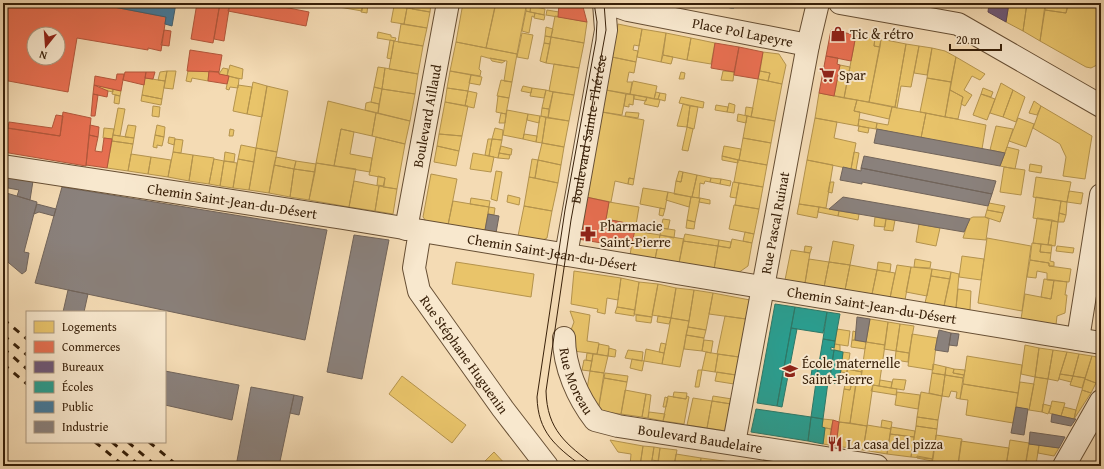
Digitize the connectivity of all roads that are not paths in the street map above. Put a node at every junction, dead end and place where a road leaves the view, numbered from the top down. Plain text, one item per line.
1 (448, 3) edge
2 (604, 3) edge
3 (608, 3) edge
4 (818, 3) edge
5 (840, 3) edge
6 (808, 45) junction
7 (1101, 106) edge
8 (3, 166) edge
9 (1101, 195) edge
10 (413, 230) junction
11 (566, 254) junction
12 (764, 287) junction
13 (564, 338) dead end
14 (1078, 339) junction
15 (1101, 343) edge
16 (1101, 401) edge
17 (595, 420) joint
18 (734, 443) junction
19 (548, 466) edge
20 (876, 466) edge
21 (1064, 466) edge

1 - 10 street, Boulevard Aillaud
2 - 11 street, Boulevard Sainte-Thérése
3 - 6 street, Place Pol Lapeyre
4 - 6 street, Rue Pascal Ruinat
5 - 7 street
6 - 12 street, Rue Pascal Ruinat
8 - 10 street, Chemin Saint-Jean-du-Désert
9 - 14 street
10 - 11 street, Chemin Saint-Jean-du-Désert
10 - 19 street, Rue Stéphane Huguenin
11 - 12 street, Chemin Saint-Jean-du-Désert
12 - 14 street, Chemin Saint-Jean-du-Désert
12 - 18 street, Rue Pascal Ruinat
13 - 17 street, Rue Moreau
14 - 15 street, Chemin Saint-Jean-du-Désert
16 - 21 street
17 - 18 street, Boulevard Baudelaire
18 - 20 street, Boulevard Baudelaire

